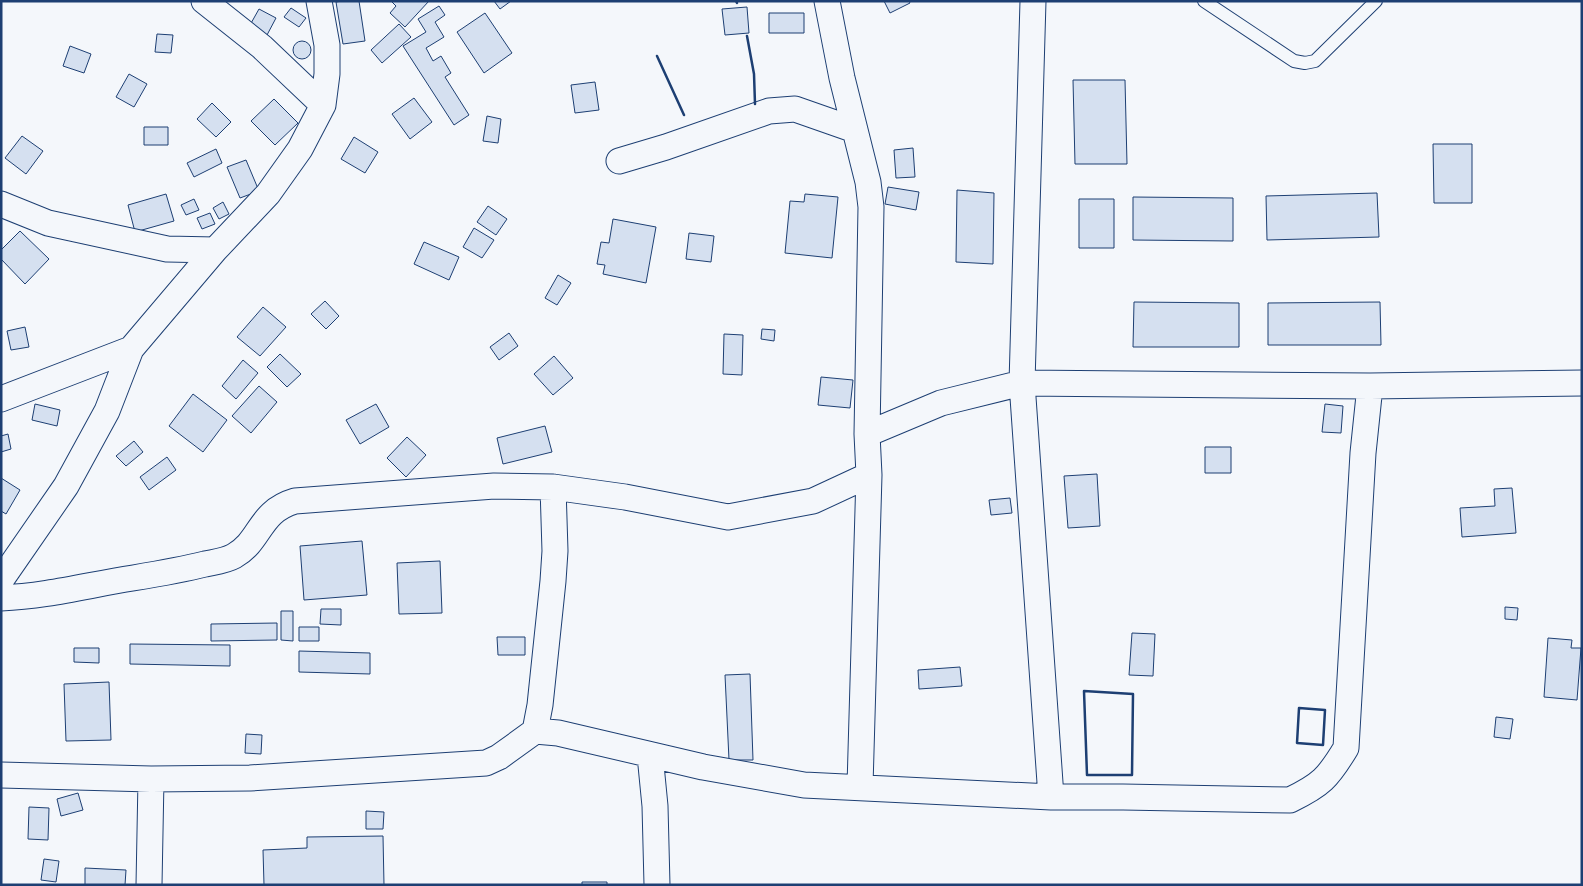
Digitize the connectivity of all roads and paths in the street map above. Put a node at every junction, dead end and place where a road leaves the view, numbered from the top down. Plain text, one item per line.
1 (204, 1) edge
2 (319, 1) edge
3 (827, 1) edge
4 (1033, 1) edge
5 (1204, 1) edge
6 (1376, 1) edge
7 (323, 105) junction
8 (855, 130) junction
9 (619, 161) dead end
10 (1, 204) edge
11 (215, 250) junction
12 (131, 349) junction
13 (1022, 383) junction
14 (1582, 383) edge
15 (1370, 386) junction
16 (1, 399) edge
17 (867, 434) junction
18 (869, 475) junction
19 (553, 487) junction
20 (1, 580) edge
21 (1, 598) edge
22 (535, 731) junction
23 (650, 755) junction
24 (1, 775) edge
25 (151, 779) junction
26 (860, 786) junction
27 (1051, 797) junction
28 (149, 885) edge
29 (656, 885) edge

1 - 7 street
2 - 7 street
3 - 8 street
4 - 13 street
5 - 6 lane
7 - 11 street
8 - 9 street
8 - 17 street
10 - 11 street
11 - 12 street
12 - 16 street
12 - 20 street
13 - 15 street
13 - 17 street
13 - 27 street
14 - 15 street
15 - 27 street
17 - 18 street
18 - 19 street
18 - 26 street
19 - 21 street
19 - 22 street
22 - 23 street
22 - 25 street
23 - 26 street
23 - 29 street
24 - 25 street
25 - 28 street
26 - 27 street

